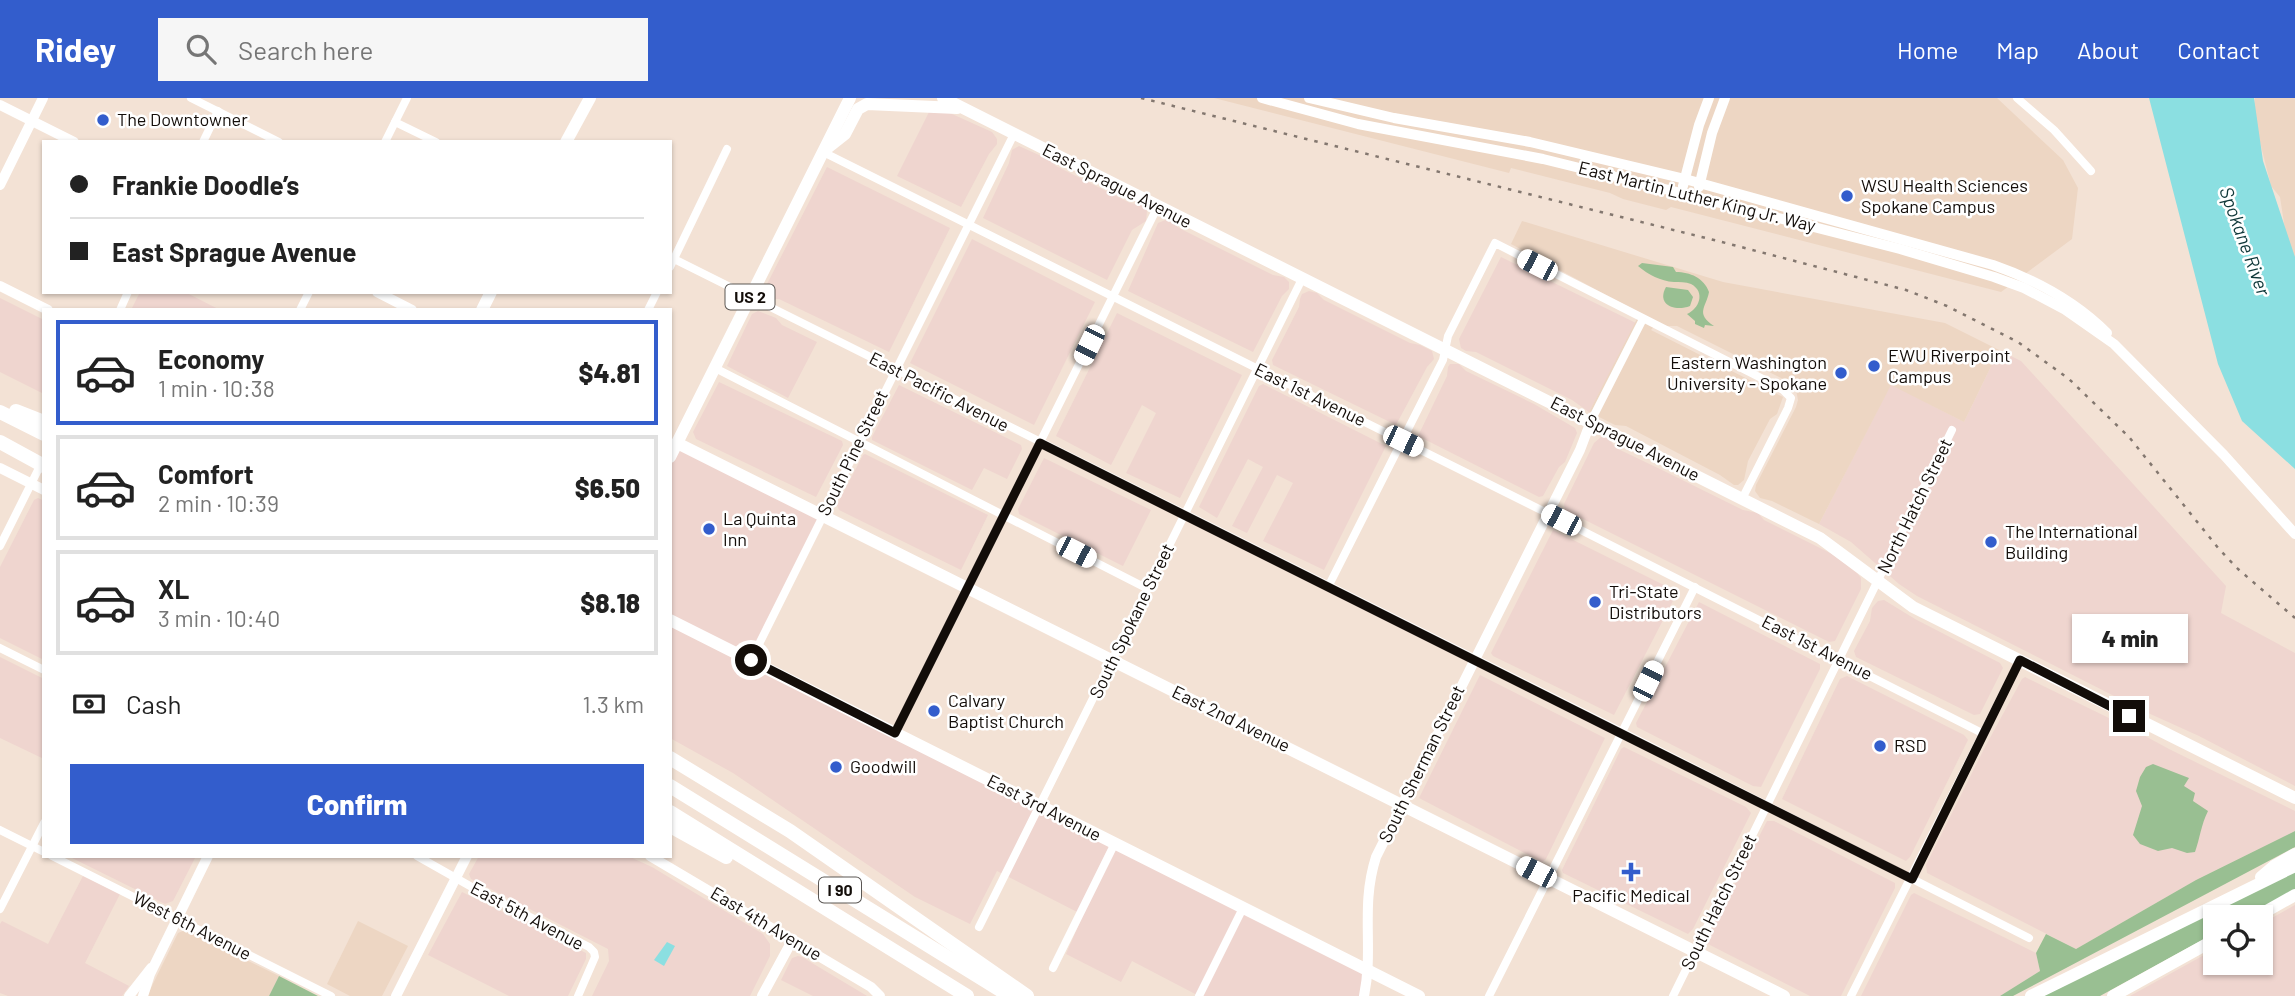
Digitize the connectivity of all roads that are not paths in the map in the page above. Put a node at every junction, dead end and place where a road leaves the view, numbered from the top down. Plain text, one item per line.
1 (43, 98) edge
2 (191, 98) edge
3 (407, 98) edge
4 (590, 98) edge
5 (850, 98) edge
6 (943, 98) edge
7 (1262, 98) edge
8 (1309, 98) edge
9 (1709, 98) edge
10 (1725, 98) edge
11 (2017, 98) edge
12 (0, 105) edge
13 (963, 108) junction
14 (218, 111) junction
15 (32, 121) junction
16 (395, 122) junction
17 (1014, 134) junction
18 (70, 140) edge
19 (204, 140) edge
20 (275, 140) edge
21 (386, 140) edge
22 (432, 140) edge
23 (567, 140) edge
24 (727, 149) dead end
25 (823, 152) junction
26 (2091, 171) dead end
27 (1685, 179) junction
28 (1700, 183) junction
29 (0, 186) edge
30 (1681, 193) junction
31 (1697, 197) junction
32 (1158, 206) junction
33 (969, 224) junction
34 (672, 259) edge
35 (672, 261) edge
36 (1303, 278) junction
37 (0, 286) edge
38 (381, 294) edge
39 (1113, 296) junction
40 (750, 297) junction
41 (44, 308) edge
42 (407, 308) edge
43 (1643, 319) junction
44 (2114, 344) junction
45 (1446, 348) junction
46 (715, 368) junction
47 (1258, 369) junction
48 (894, 370) junction
49 (0, 404) edge
50 (0, 412) edge
51 (42, 421) edge
52 (1591, 421) junction
53 (1952, 430) dead end
54 (42, 433) edge
55 (0, 441) edge
56 (674, 441) edge
57 (1403, 441) junction
58 (859, 442) junction
59 (1040, 443) junction
60 (42, 459) edge
61 (42, 464) edge
62 (42, 465) edge
63 (0, 468) edge
64 (32, 483) junction
65 (42, 489) edge
66 (1742, 499) junction
67 (1547, 513) junction
68 (1185, 514) junction
69 (1004, 515) junction
70 (823, 516) junction
71 (2295, 534) edge
72 (0, 546) edge
73 (1878, 582) junction
74 (1328, 587) junction
75 (1695, 587) junction
76 (968, 588) junction
77 (1149, 589) junction
78 (672, 621) edge
79 (0, 648) edge
80 (1475, 659) junction
81 (1839, 659) junction
82 (751, 660) junction
83 (1113, 660) junction
84 (2020, 660) junction
85 (42, 669) edge
86 (1622, 732) junction
87 (895, 733) junction
88 (1984, 734) junction
89 (672, 759) edge
90 (672, 787) edge
91 (2295, 798) edge
92 (1402, 804) junction
93 (1039, 805) junction
94 (1767, 806) junction
95 (672, 813) edge
96 (42, 826) edge
97 (672, 827) edge
98 (0, 830) edge
99 (1115, 843) junction
100 (32, 846) junction
101 (42, 851) edge
102 (2295, 854) edge
103 (56, 858) edge
104 (207, 858) edge
105 (421, 858) edge
106 (466, 858) edge
107 (653, 858) edge
108 (2295, 866) edge
109 (456, 877) junction
110 (1549, 878) junction
111 (1912, 879) junction
112 (2245, 891) junction
113 (2295, 895) edge
114 (2273, 907) edge
115 (1243, 908) junction
116 (0, 909) edge
117 (178, 918) junction
118 (979, 927) dead end
119 (856, 929) junction
120 (2029, 938) dead end
121 (793, 939) junction
122 (2203, 946) edge
123 (1695, 951) junction
124 (155, 964) junction
125 (1053, 968) dead end
126 (1369, 971) junction
127 (130, 996) edge
128 (143, 996) edge
129 (331, 996) edge
130 (396, 996) edge
131 (578, 996) edge
132 (762, 996) edge
133 (880, 996) edge
134 (967, 996) edge
135 (1010, 996) edge
136 (1027, 996) edge
137 (1199, 996) edge
138 (1364, 996) edge
139 (1419, 996) edge
140 (1489, 996) edge
141 (1673, 996) edge
142 (1784, 996) edge
143 (1851, 996) edge
144 (2031, 996) edge
145 (2113, 996) edge

1 - 15 street
2 - 14 street
3 - 16 street
4 - 23 main road
5 - 25 main road, US 2
6 - 13 main road, East Sprague Avenue
7 - 30 street, East Martin Luther King Jr. Way
8 - 27 street, East Martin Luther King Jr. Way
9 - 27 street
10 - 28 street
11 - 26 street
12 - 15 street
13 - 17 main road, East Sprague Avenue
13 - 25 main road
14 - 19 street
14 - 20 street
15 - 18 street
15 - 29 street
16 - 21 street
16 - 22 street
17 - 32 main road, East Sprague Avenue
17 - 33 street, South Pine Street
24 - 34 street
25 - 33 street, East 1st Avenue
25 - 40 main road, US 2
27 - 28 street, East Martin Luther King Jr. Way
27 - 30 street
28 - 31 street
28 - 44 street, East Martin Luther King Jr. Way
30 - 31 street, East Martin Luther King Jr. Way
31 - 44 street, East Martin Luther King Jr. Way
32 - 36 main road, East Sprague Avenue
32 - 39 street
33 - 39 street, East 1st Avenue
33 - 48 street, South Pine Street
35 - 40 street, East Pacific Avenue
36 - 45 main road, East Sprague Avenue
36 - 47 street, South Spokane Street
37 - 41 street
38 - 42 street
39 - 47 street, East 1st Avenue
39 - 59 street
40 - 46 main road, US 2
40 - 48 street, East Pacific Avenue
43 - 45 street
43 - 52 street, South Sherman Street
43 - 66 street
44 - 71 street, East Martin Luther King Jr. Way
45 - 52 main road, East Sprague Avenue
45 - 57 street
46 - 56 main road, US 2
46 - 58 street
47 - 57 street, East 1st Avenue
47 - 68 street, South Spokane Street
48 - 58 street, South Pine Street
48 - 59 street, East Pacific Avenue
49 - 51 highway
50 - 54 highway
52 - 66 main road, East Sprague Avenue
52 - 67 street, South Sherman Street
53 - 73 street, North Hatch Street
55 - 60 highway
55 - 62 highway
56 - 70 main road, East 2nd Avenue
57 - 67 street, East 1st Avenue
57 - 74 street
58 - 69 street
58 - 70 street, South Pine Street
59 - 68 street, East Pacific Avenue
59 - 69 street
61 - 64 street
63 - 64 street
64 - 65 street
64 - 72 street
66 - 73 main road, East Sprague Avenue
67 - 75 street, East 1st Avenue
67 - 80 street, South Sherman Street
68 - 74 street, East Pacific Avenue
68 - 77 street, South Spokane Street
69 - 76 street
69 - 77 street
70 - 76 main road, East 2nd Avenue
70 - 82 street, South Pine Street
73 - 81 street, South Hatch Street
73 - 84 main road, East Sprague Avenue
74 - 80 street, East Pacific Avenue
75 - 81 street, East 1st Avenue
75 - 86 street
76 - 83 main road, East 2nd Avenue
76 - 87 street
77 - 83 street, South Spokane Street
78 - 82 main road, East 3rd Avenue
79 - 85 street
80 - 86 street, East Pacific Avenue
80 - 92 street, South Sherman Street
81 - 88 street, East 1st Avenue
81 - 94 street, South Hatch Street
82 - 87 main road, East 3rd Avenue
83 - 92 main road, East 2nd Avenue
83 - 93 street, South Spokane Street
84 - 88 street
84 - 91 main road, East Sprague Avenue
86 - 94 street, East Pacific Avenue
86 - 110 street
87 - 93 main road, East 3rd Avenue
88 - 111 street
89 - 136 highway
90 - 135 highway, I 90
92 - 110 main road, East 2nd Avenue
92 - 126 street, South Sherman Street
93 - 99 main road, East 3rd Avenue
93 - 118 street, South Spokane Street
94 - 111 street, East Pacific Avenue
94 - 123 street, South Hatch Street
95 - 119 highway, I 90
96 - 100 street
97 - 119 highway
98 - 100 street
99 - 115 main road, East 3rd Avenue
99 - 125 street
100 - 101 street
100 - 116 street
102 - 112 main road
103 - 117 street, West 6th Avenue
104 - 117 street
105 - 109 street, East 5th Avenue
106 - 109 street
107 - 121 street, East 4th Avenue
108 - 112 main road
109 - 130 street
109 - 131 street, East 5th Avenue
110 - 123 main road, East 2nd Avenue
110 - 140 street
111 - 120 street, East Pacific Avenue
111 - 143 street
112 - 144 main road
113 - 114 main road
115 - 126 main road, East 3rd Avenue
115 - 137 street
117 - 124 street
117 - 129 street, West 6th Avenue
119 - 134 highway, I 90
121 - 132 street
121 - 133 street, East 4th Avenue
122 - 145 main road
123 - 141 street, South Hatch Street
123 - 142 main road, East 2nd Avenue
124 - 127 street
124 - 128 street
126 - 138 street, South Sherman Street
126 - 139 main road, East 3rd Avenue

